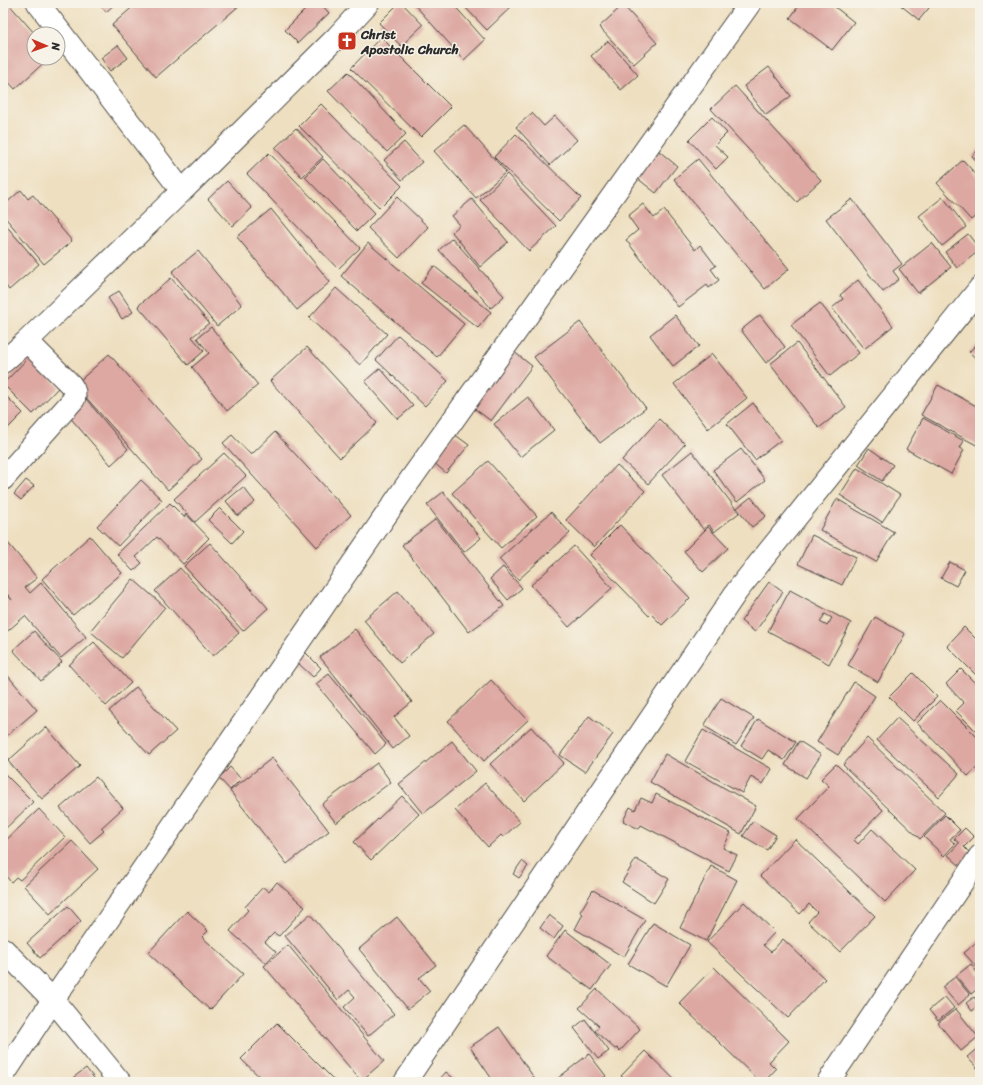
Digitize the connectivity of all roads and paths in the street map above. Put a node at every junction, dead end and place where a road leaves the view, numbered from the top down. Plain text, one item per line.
1 (38, 3) edge
2 (368, 3) edge
3 (750, 3) edge
4 (182, 191) junction
5 (980, 288) edge
6 (28, 341) junction
7 (3, 362) edge
8 (3, 479) edge
9 (980, 856) edge
10 (3, 949) edge
11 (53, 1000) junction
12 (3, 1076) edge
13 (120, 1082) edge
14 (405, 1082) edge
15 (828, 1082) edge

1 - 4 street
2 - 4 street
3 - 11 street
4 - 6 street
5 - 14 street
6 - 7 street
6 - 8 street
9 - 15 street
10 - 11 street
11 - 12 street
11 - 13 street

